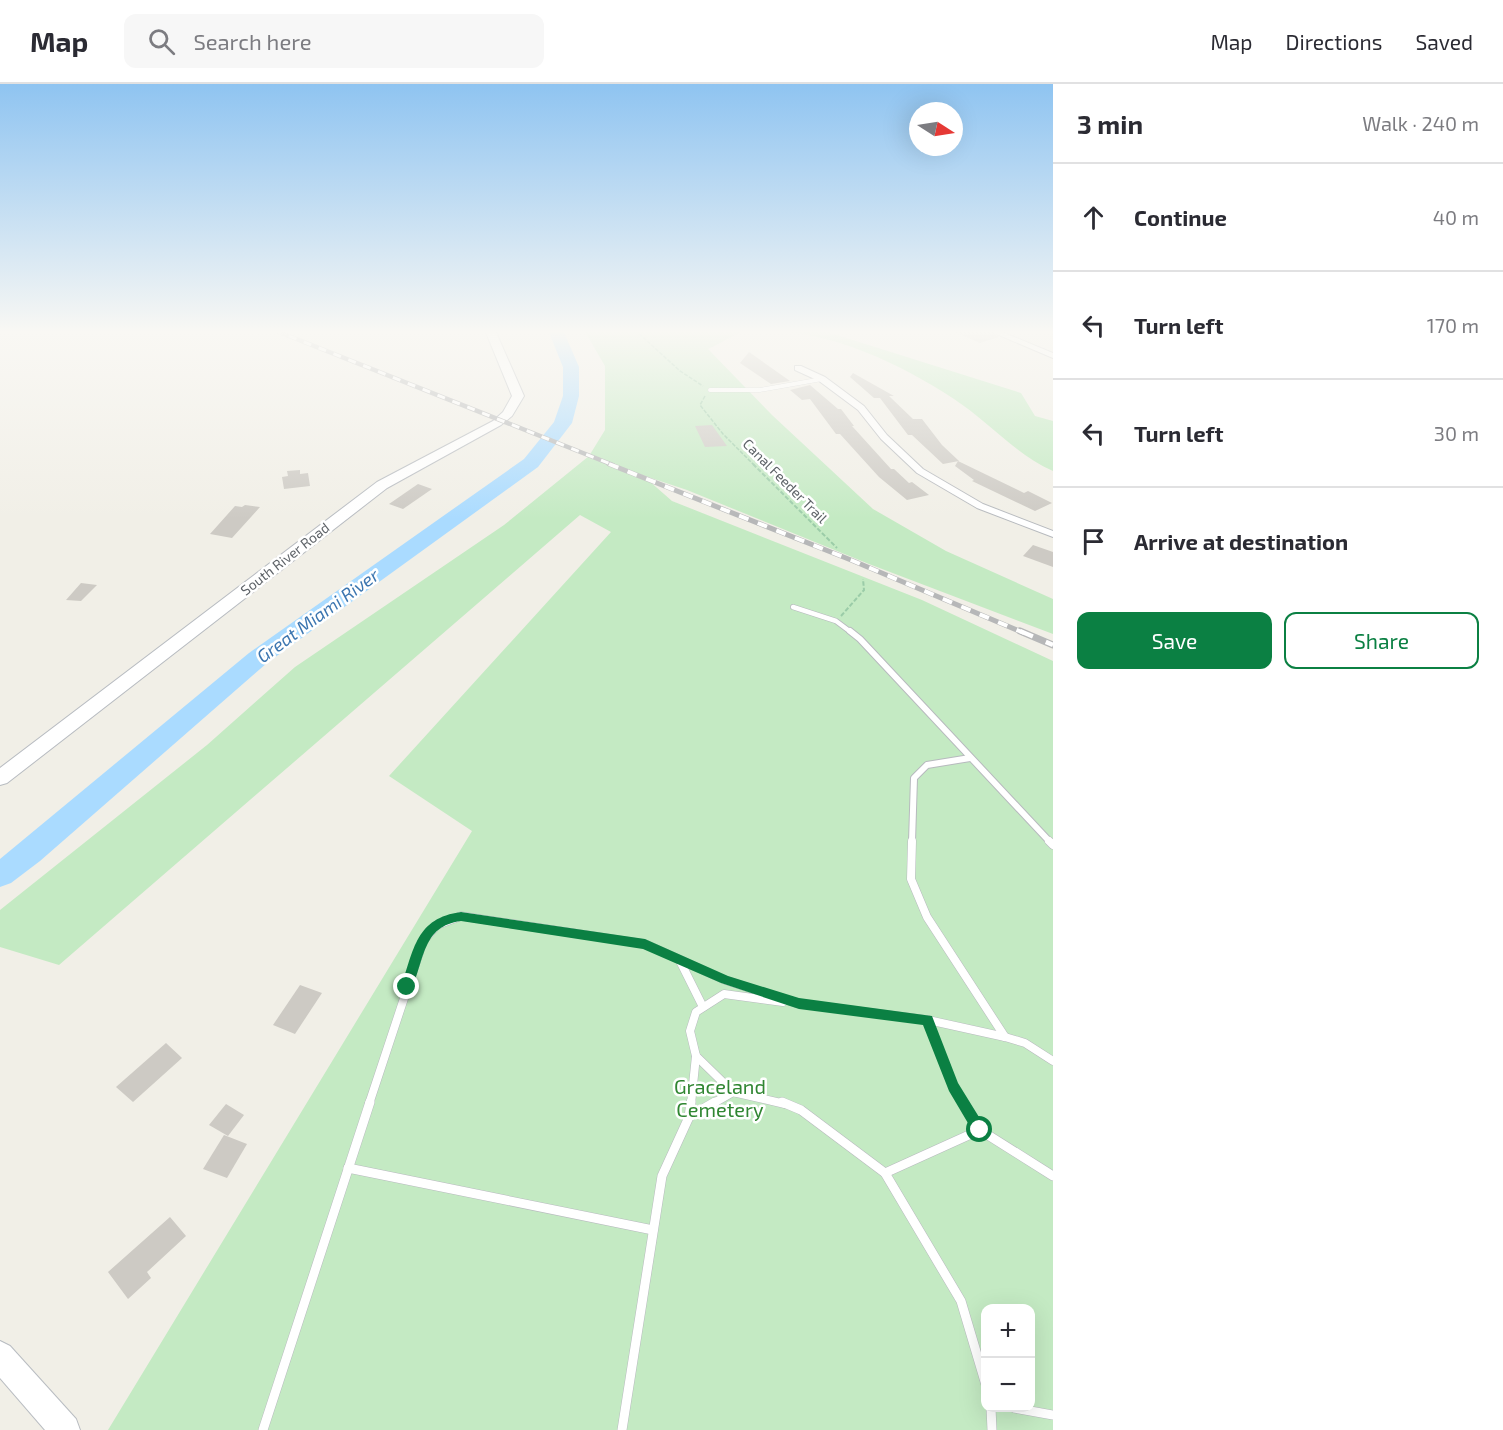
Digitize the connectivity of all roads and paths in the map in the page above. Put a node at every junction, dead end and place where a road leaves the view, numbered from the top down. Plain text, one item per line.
1 (517, 393) edge
2 (708, 393) edge
3 (841, 393) edge
4 (1053, 534) edge
5 (837, 548) dead end
6 (863, 579) dead end
7 (793, 607) dead end
8 (836, 621) junction
9 (970, 758) junction
10 (0, 778) edge
11 (1053, 844) edge
12 (680, 961) junction
13 (799, 1004) junction
14 (704, 1007) junction
15 (928, 1020) junction
16 (1005, 1037) junction
17 (696, 1056) junction
18 (1053, 1061) edge
19 (732, 1092) junction
20 (689, 1117) junction
21 (980, 1130) junction
22 (348, 1168) junction
23 (885, 1173) junction
24 (1053, 1176) edge
25 (653, 1230) junction
26 (0, 1356) edge
27 (981, 1368) edge
28 (1035, 1411) edge
29 (991, 1412) edge
30 (1053, 1415) edge
31 (65, 1430) edge
32 (263, 1430) edge
33 (622, 1430) edge
34 (992, 1430) edge

1 - 10 street, South River Road
2 - 5 path, Canal Feeder Trail
3 - 4 street
6 - 8 path
7 - 8 lane
8 - 9 lane
9 - 11 lane
9 - 16 lane
12 - 13 lane
12 - 14 lane
12 - 22 lane
13 - 14 lane
13 - 15 lane
14 - 17 lane
15 - 16 lane
15 - 21 lane
16 - 18 lane
17 - 19 lane
17 - 20 lane
19 - 20 lane
19 - 23 lane
20 - 25 lane
21 - 23 lane
21 - 24 lane
22 - 25 lane
22 - 32 lane
23 - 27 lane
25 - 33 lane
26 - 31 street
28 - 30 lane
29 - 34 lane

